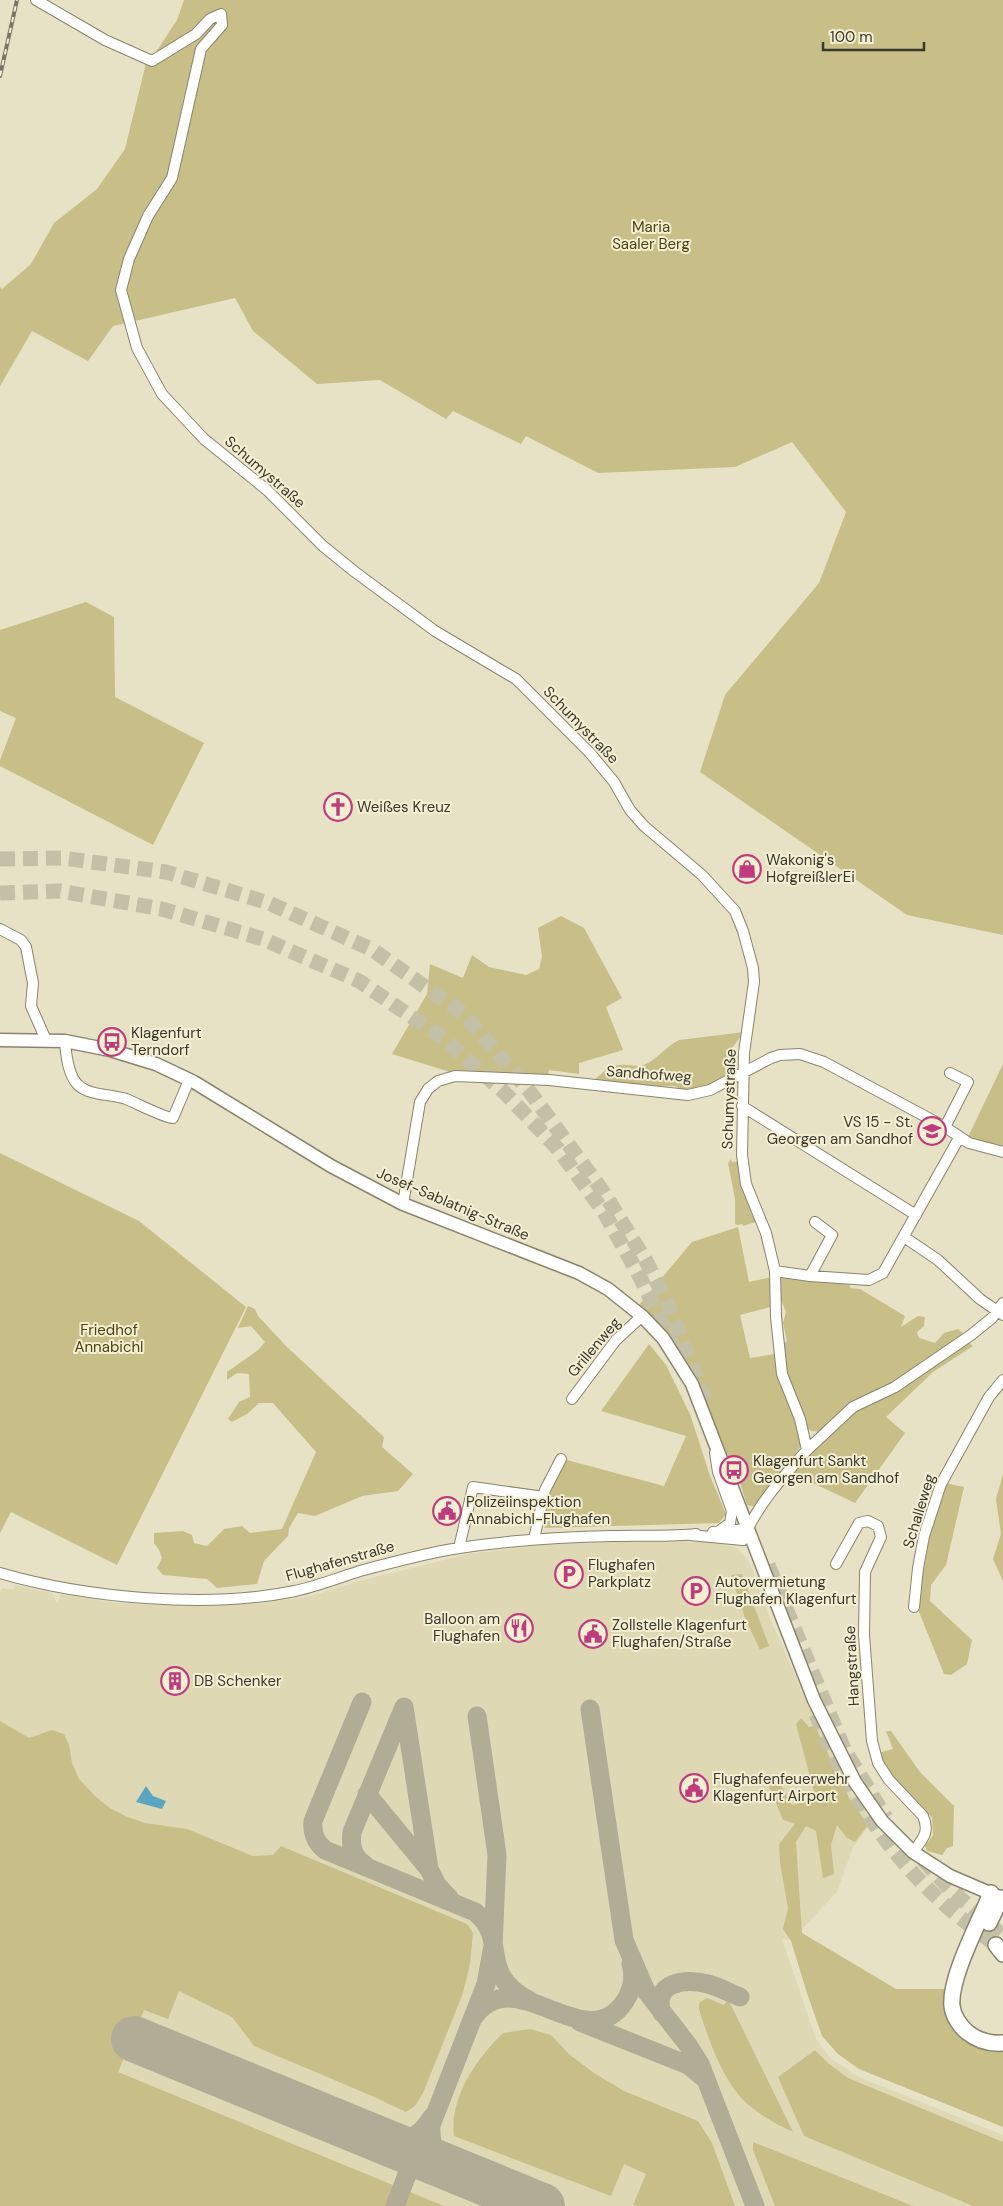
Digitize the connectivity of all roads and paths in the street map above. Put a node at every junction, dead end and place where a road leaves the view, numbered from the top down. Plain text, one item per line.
1 (36, 0) edge
2 (0, 929) edge
3 (0, 1040) edge
4 (46, 1040) junction
5 (65, 1042) junction
6 (743, 1073) junction
7 (950, 1073) dead end
8 (190, 1080) junction
9 (742, 1106) junction
10 (945, 1128) junction
11 (959, 1138) junction
12 (1003, 1152) edge
13 (404, 1204) junction
14 (916, 1215) junction
15 (815, 1222) dead end
16 (904, 1237) junction
17 (775, 1271) junction
18 (810, 1276) junction
19 (1003, 1303) edge
20 (642, 1316) junction
21 (999, 1316) edge
22 (1003, 1380) edge
23 (572, 1399) dead end
24 (715, 1442) junction
25 (807, 1450) junction
26 (561, 1459) dead end
27 (544, 1497) junction
28 (747, 1529) junction
29 (718, 1532) junction
30 (690, 1535) junction
31 (534, 1539) junction
32 (459, 1548) junction
33 (836, 1564) dead end
34 (0, 1572) edge
35 (914, 1607) dead end
36 (913, 1852) junction
37 (998, 1897) edge
38 (1003, 2034) edge
39 (1003, 2043) edge

1 - 6 street, Schumystraße
2 - 4 street
3 - 4 main road, Josef-Sablatnig-Straße
4 - 5 main road, Josef-Sablatnig-Straße
5 - 8 main road, Josef-Sablatnig-Straße
5 - 8 street
6 - 9 street, Schumystraße
6 - 10 street, Sandhofweg
6 - 13 street, Sandhofweg
7 - 10 street
8 - 13 main road, Josef-Sablatnig-Straße
9 - 14 street
9 - 17 street, Schumystraße
10 - 11 street, Sandhofweg
11 - 12 street, Sandhofweg
11 - 14 street
13 - 20 main road, Josef-Sablatnig-Straße
14 - 16 street
15 - 18 street
16 - 18 street
16 - 21 street
17 - 18 street
17 - 25 street, Schumystraße
19 - 21 street
20 - 23 street, Grillenweg
20 - 24 main road, Josef-Sablatnig-Straße
21 - 25 street
22 - 35 street, Schalleweg
24 - 28 main road, Josef-Sablatnig-Straße
24 - 29 street
25 - 28 street
26 - 27 street
27 - 31 street
27 - 32 street
28 - 29 street, Flughafenstraße
28 - 30 street, Flughafenstraße
28 - 36 main road, Josef-Sablatnig-Straße
29 - 30 street, Flughafenstraße
30 - 31 street, Flughafenstraße
31 - 32 street, Flughafenstraße
32 - 34 street, Flughafenstraße
33 - 36 street, Hangstraße
36 - 37 main road, Josef-Sablatnig-Straße
37 - 38 highway
37 - 39 highway

